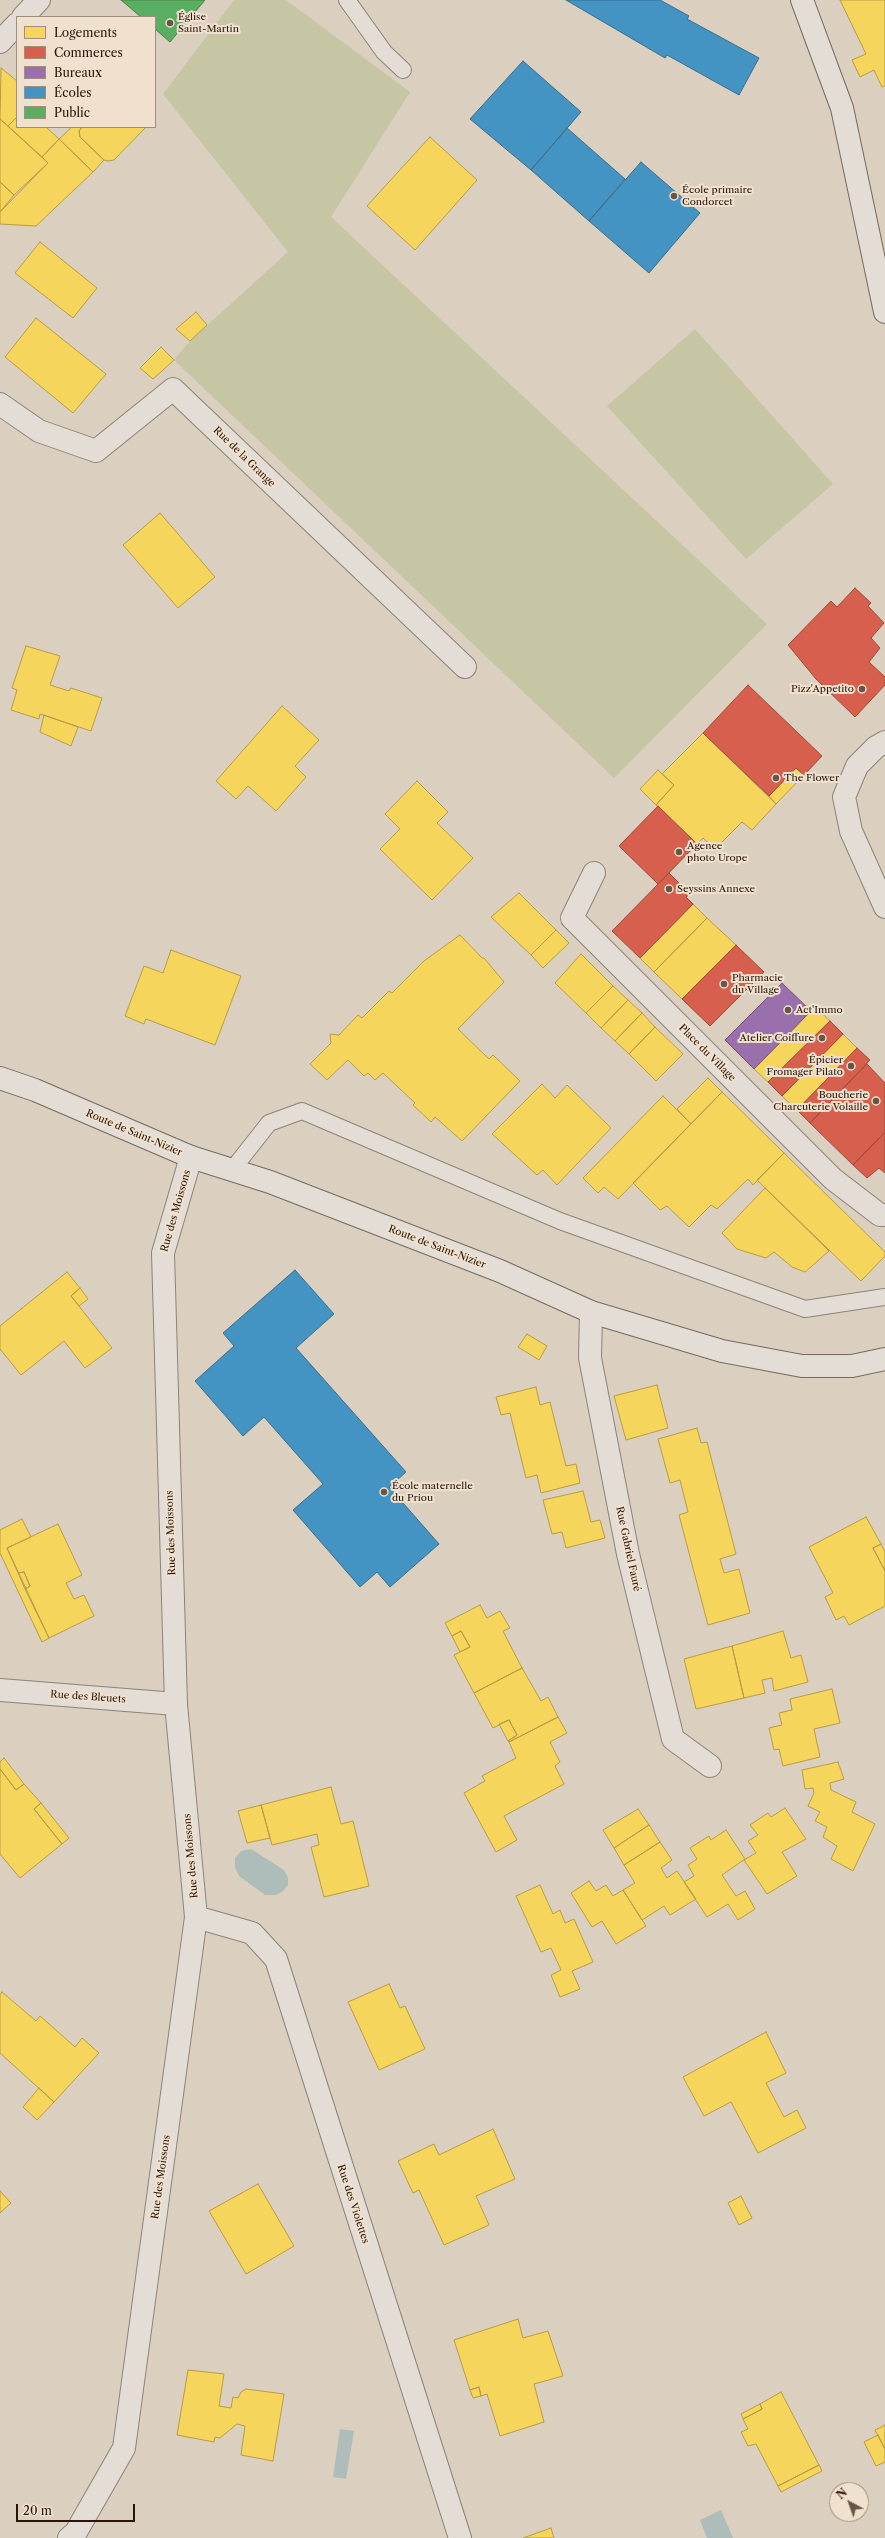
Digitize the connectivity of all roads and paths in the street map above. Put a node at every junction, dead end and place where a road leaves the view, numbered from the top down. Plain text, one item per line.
1 (39, 0) edge
2 (347, 0) edge
3 (802, 0) edge
4 (25, 16) edge
5 (16, 25) edge
6 (0, 42) edge
7 (403, 70) dead end
8 (885, 312) edge
9 (0, 404) edge
10 (464, 667) dead end
11 (885, 742) edge
12 (594, 873) dead end
13 (885, 907) edge
14 (0, 1078) edge
15 (191, 1158) junction
16 (232, 1170) junction
17 (885, 1215) edge
18 (885, 1297) edge
19 (591, 1312) junction
20 (885, 1359) edge
21 (0, 1690) edge
22 (176, 1704) junction
23 (710, 1766) dead end
24 (196, 1917) junction
25 (69, 2538) edge
26 (460, 2538) edge

1 - 4 street
2 - 7 lane
3 - 8 street
5 - 6 street
9 - 10 street, Rue de la Grange
11 - 13 street
12 - 17 street, Place du Village
14 - 15 street, Route de Saint-Nizier
15 - 16 street, Route de Saint-Nizier
15 - 22 street, Rue des Moissons
16 - 18 lane
16 - 19 street, Route de Saint-Nizier
19 - 20 street, Route de Saint-Nizier
19 - 23 street, Rue Gabriel Fauré
21 - 22 street, Rue des Bleuets
22 - 24 street, Rue des Moissons
24 - 25 street, Rue des Moissons
24 - 26 street, Rue des Violettes

